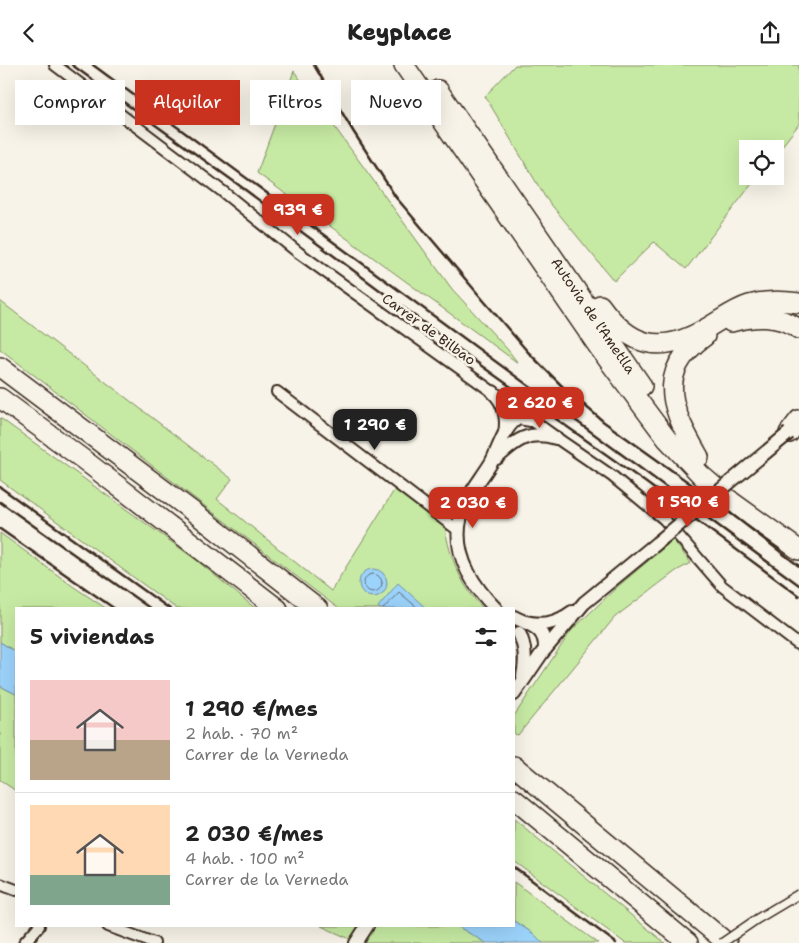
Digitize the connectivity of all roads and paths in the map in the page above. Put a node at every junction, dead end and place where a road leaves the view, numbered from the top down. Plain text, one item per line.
1 (55, 65) edge
2 (404, 65) edge
3 (420, 65) edge
4 (455, 115) junction
5 (799, 303) edge
6 (799, 317) edge
7 (719, 321) junction
8 (799, 329) edge
9 (0, 367) edge
10 (277, 392) dead end
11 (493, 392) junction
12 (0, 398) edge
13 (526, 417) junction
14 (796, 426) edge
15 (504, 436) junction
16 (556, 438) junction
17 (518, 441) junction
18 (699, 457) junction
19 (491, 463) junction
20 (458, 530) junction
21 (799, 536) edge
22 (799, 550) edge
23 (484, 597) junction
24 (584, 603) junction
25 (275, 607) edge
26 (315, 607) edge
27 (494, 607) edge
28 (498, 607) edge
29 (520, 627) edge
30 (547, 645) junction
31 (799, 645) edge
32 (521, 683) junction
33 (515, 693) edge
34 (515, 767) edge
35 (515, 800) edge
36 (0, 884) edge
37 (15, 891) edge
38 (799, 894) edge
39 (38, 927) edge
40 (111, 927) edge
41 (365, 927) edge
42 (24, 943) edge
43 (154, 943) edge
44 (356, 943) edge
45 (688, 943) edge
46 (722, 943) edge
47 (727, 943) edge

1 - 11 street, Carrer de Bilbao
2 - 22 highway
3 - 4 highway, Autovia de l'Ametlla
4 - 7 highway
4 - 18 highway, Autovia de l'Ametlla
5 - 7 highway
6 - 7 highway
8 - 18 highway
9 - 26 highway
10 - 20 street
11 - 13 street, Carrer de Bilbao
11 - 15 street
12 - 25 highway
13 - 15 street
13 - 16 street, Carrer de Bilbao
13 - 17 street
14 - 24 street, bridge
15 - 19 street
16 - 17 street
16 - 31 street, Carrer de Bilbao
17 - 19 street
18 - 21 highway, Autovia de l'Ametlla
19 - 20 street
20 - 23 street
23 - 27 street
23 - 28 street
24 - 29 street
24 - 30 street
29 - 30 street
29 - 32 street
30 - 32 street
32 - 33 street
34 - 47 highway
35 - 45 highway
36 - 37 street
38 - 46 street, bridge
39 - 42 street
40 - 43 street
41 - 44 street

